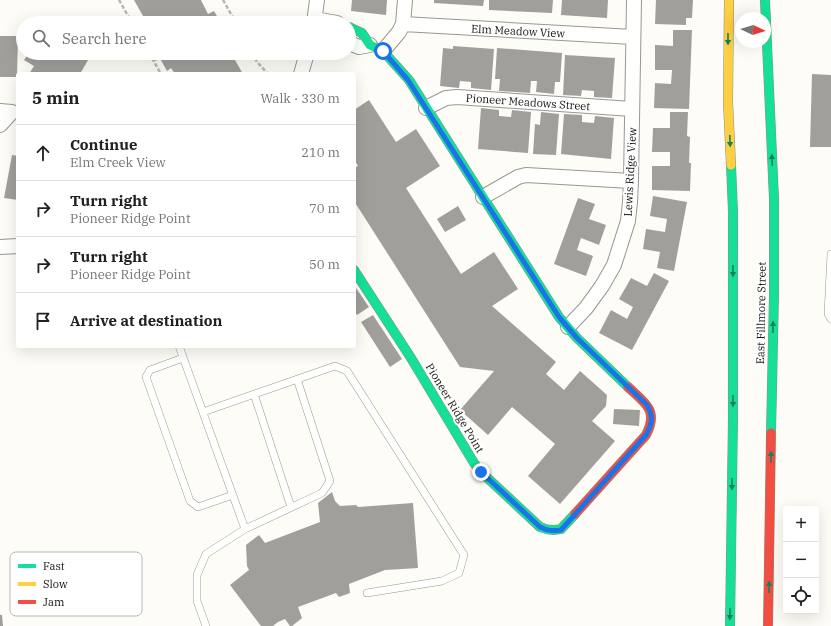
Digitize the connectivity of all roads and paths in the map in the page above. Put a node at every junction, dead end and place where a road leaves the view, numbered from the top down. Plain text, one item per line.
1 (119, 0) edge
2 (223, 0) edge
3 (317, 0) edge
4 (406, 0) edge
5 (634, 0) edge
6 (729, 0) edge
7 (765, 0) edge
8 (769, 0) edge
9 (766, 12) edge
10 (767, 12) edge
11 (128, 16) edge
12 (231, 16) edge
13 (315, 16) edge
14 (403, 24) junction
15 (356, 29) edge
16 (633, 37) junction
17 (370, 45) junction
18 (356, 46) edge
19 (767, 48) edge
20 (383, 51) junction
21 (256, 60) edge
22 (305, 60) edge
23 (153, 61) edge
24 (159, 72) edge
25 (266, 72) edge
26 (302, 72) edge
27 (426, 108) junction
28 (632, 109) junction
29 (10, 112) edge
30 (0, 125) edge
31 (631, 181) junction
32 (483, 197) junction
33 (0, 246) edge
34 (16, 246) edge
35 (831, 254) edge
36 (356, 273) edge
37 (830, 290) edge
38 (831, 319) edge
39 (568, 327) junction
40 (180, 348) edge
41 (183, 358) junction
42 (297, 379) junction
43 (254, 394) junction
44 (203, 412) junction
45 (233, 495) junction
46 (291, 507) junction
47 (245, 529) junction
48 (367, 594) dead end
49 (206, 626) edge
50 (730, 626) edge
51 (768, 626) edge

1 - 11 path
2 - 12 path
3 - 13 street
4 - 14 street
5 - 16 street, Lewis Ridge View
6 -> 50 main road
7 - 9 main road, East Fillmore Street
8 - 10 main road
14 - 16 street, Elm Meadow View
14 - 20 street
15 - 17 main road
16 - 28 street, Lewis Ridge View
17 - 18 street
17 - 20 main road
51 -> 19 main road, East Fillmore Street
20 - 27 main road
21 - 25 path
22 - 26 street
23 - 24 path
27 - 28 street, Pioneer Meadows Street
27 - 32 main road
28 - 31 street, Lewis Ridge View
29 - 30 street
31 - 32 street
31 - 39 street, Lewis Ridge View
32 - 39 main road
33 - 34 street
35 - 37 lane
36 - 39 main road, Pioneer Ridge Point
37 - 38 lane
40 - 41 lane
41 - 44 lane
41 - 45 lane
42 - 43 lane
42 - 46 lane
42 - 48 lane
43 - 44 lane
43 - 46 lane
44 - 45 lane
45 - 47 lane
46 - 47 lane
47 - 49 lane

